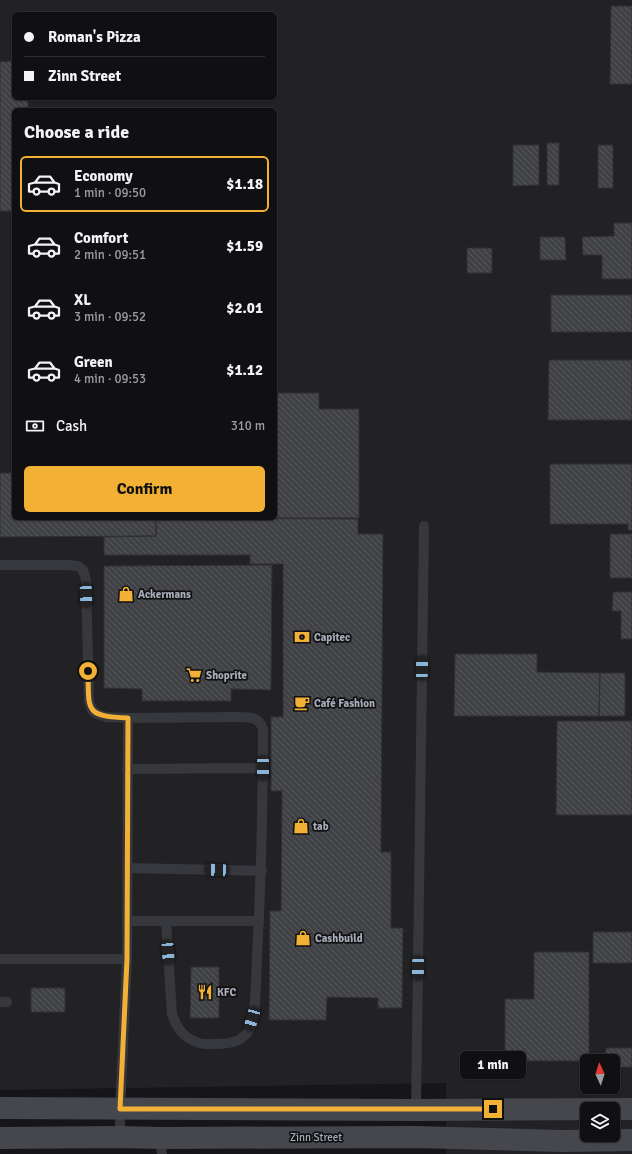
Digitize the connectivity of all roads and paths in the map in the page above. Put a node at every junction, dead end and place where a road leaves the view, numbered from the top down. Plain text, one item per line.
1 (424, 526) dead end
2 (0, 565) edge
3 (128, 718) junction
4 (263, 768) junction
5 (127, 769) junction
6 (127, 868) junction
7 (262, 871) junction
8 (127, 921) junction
9 (166, 921) junction
10 (259, 921) junction
11 (0, 959) edge
12 (127, 959) junction
13 (0, 1108) edge
14 (120, 1109) junction
15 (632, 1109) edge
16 (416, 1110) junction
17 (120, 1137) junction
18 (0, 1138) edge
19 (632, 1140) edge
20 (161, 1146) edge

1 - 16 lane
2 - 3 lane
3 - 4 lane
3 - 5 lane
4 - 5 lane
4 - 7 lane
5 - 6 lane
6 - 7 lane
6 - 8 lane
7 - 10 lane
8 - 9 lane
8 - 12 lane
9 - 10 lane
9 - 10 lane
11 - 12 lane
12 - 14 lane
13 - 14 street
14 - 16 street
14 - 17 lane
15 - 16 street
17 - 18 street, Zinn Street
17 - 20 street, Zinn Street
19 - 20 street, Zinn Street

